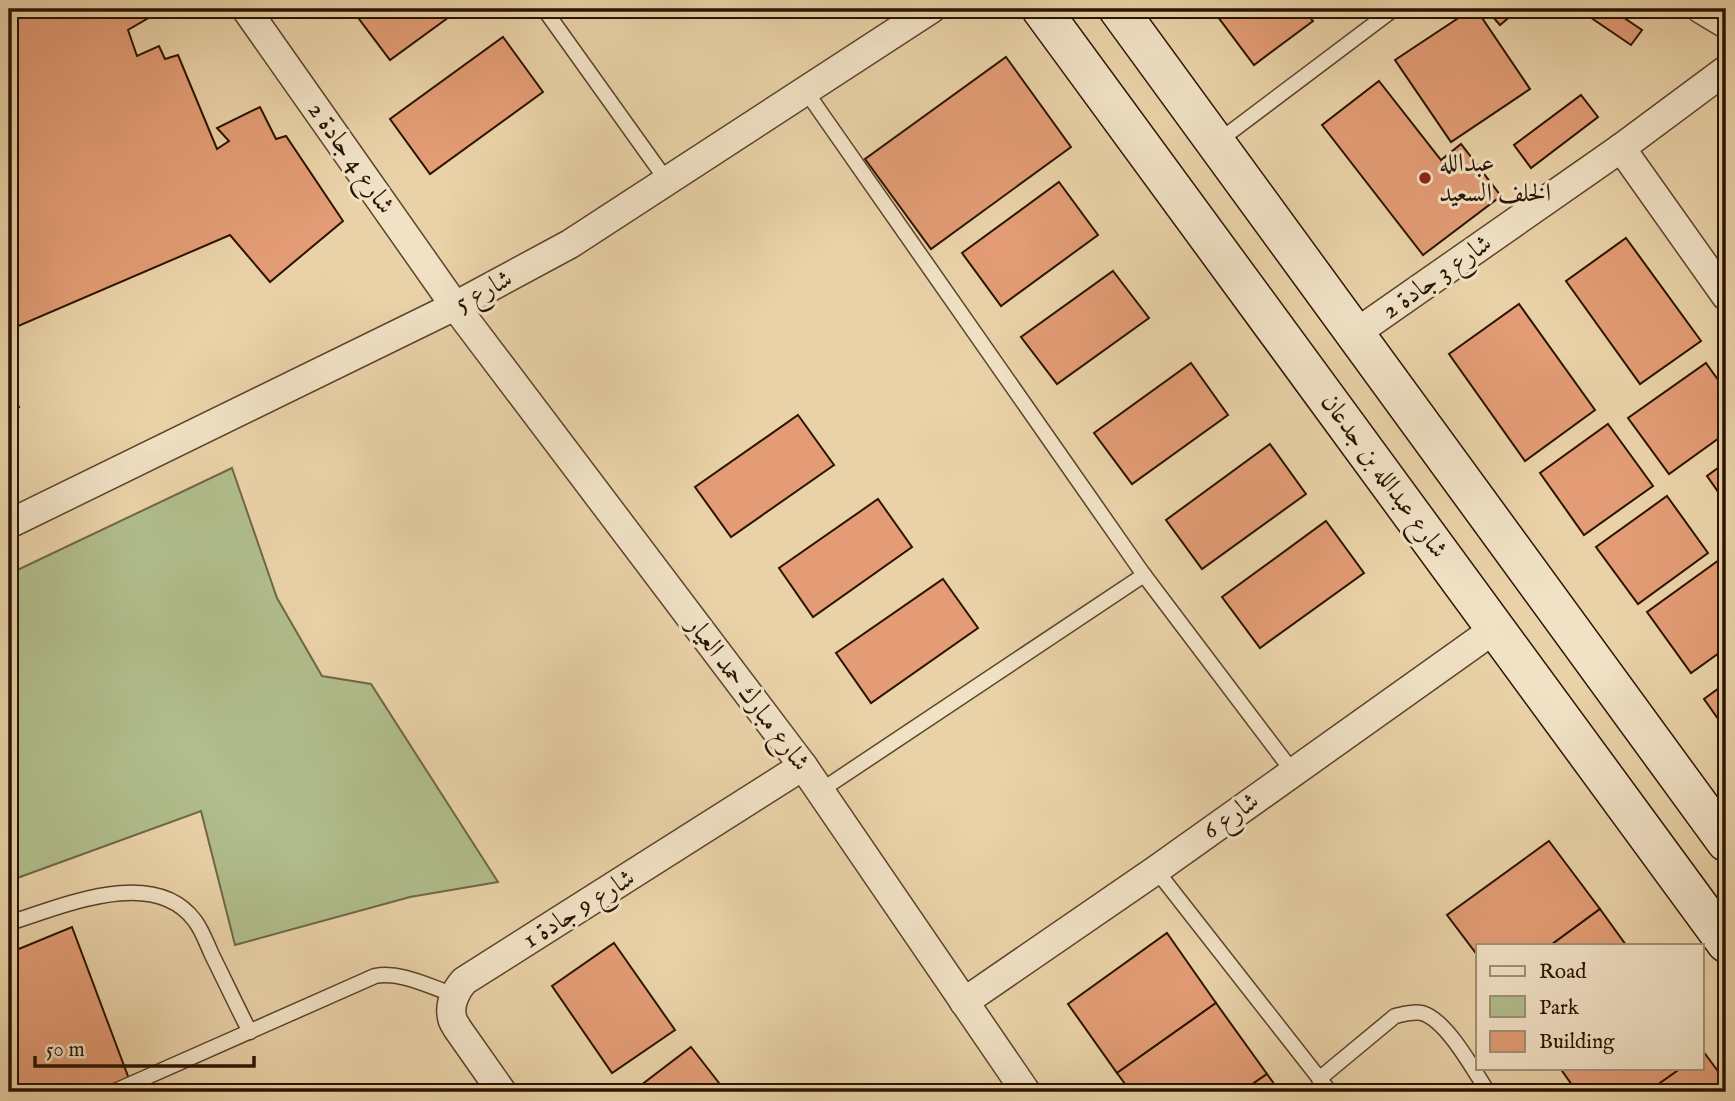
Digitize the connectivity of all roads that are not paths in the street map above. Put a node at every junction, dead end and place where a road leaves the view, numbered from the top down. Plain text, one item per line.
1 (246, 9) edge
2 (544, 9) edge
3 (931, 9) edge
4 (1041, 9) edge
5 (1118, 9) edge
6 (1394, 9) edge
7 (1701, 9) edge
8 (1726, 24) edge
9 (1726, 70) edge
10 (805, 90) junction
11 (1216, 143) junction
12 (1621, 148) junction
13 (667, 181) junction
14 (1726, 296) edge
15 (456, 306) junction
16 (1356, 333) junction
17 (9, 524) edge
18 (1144, 575) junction
19 (1496, 628) junction
20 (1648, 734) junction
21 (1590, 757) junction
22 (803, 766) junction
23 (1293, 772) junction
24 (820, 791) junction
25 (1726, 842) edge
26 (1156, 870) junction
27 (9, 923) edge
28 (1726, 943) edge
29 (455, 995) junction
30 (964, 1002) junction
31 (250, 1032) junction
32 (1319, 1079) junction
33 (113, 1092) edge
34 (502, 1092) edge
35 (1026, 1092) edge
36 (1330, 1092) edge
37 (1488, 1092) edge

1 - 15 street, شارع 4 جادة 2
2 - 13 lane
3 - 10 street, شارع 5
4 - 19 street, شارع عبدالله بن جدعان
5 - 11 street
6 - 11 lane
7 - 8 street
9 - 12 street, شارع 3 جادة 2
10 - 13 street, شارع 5
10 - 18 lane
11 - 16 street
12 - 14 street
12 - 16 street, شارع 3 جادة 2
13 - 15 street, شارع 5
15 - 17 street, شارع 5
15 - 22 street, شارع مبارك حمد العيار
16 - 20 street
18 - 23 lane
18 - 24 lane
19 - 21 street, شارع عبدالله بن جدعان
19 - 23 street, شارع 6
20 - 21 street
20 - 25 street
21 - 28 street, شارع عبدالله بن جدعان
22 - 24 street, شارع مبارك حمد العيار
22 - 29 street, شارع 9 جادة 1
23 - 26 street, شارع 6
24 - 30 street, شارع مبارك حمد العيار
26 - 30 street, شارع 6
26 - 32 lane
27 - 31 lane
29 - 31 lane
29 - 34 street
30 - 35 street, شارع مبارك حمد العيار
31 - 33 lane
32 - 36 lane
32 - 37 lane

